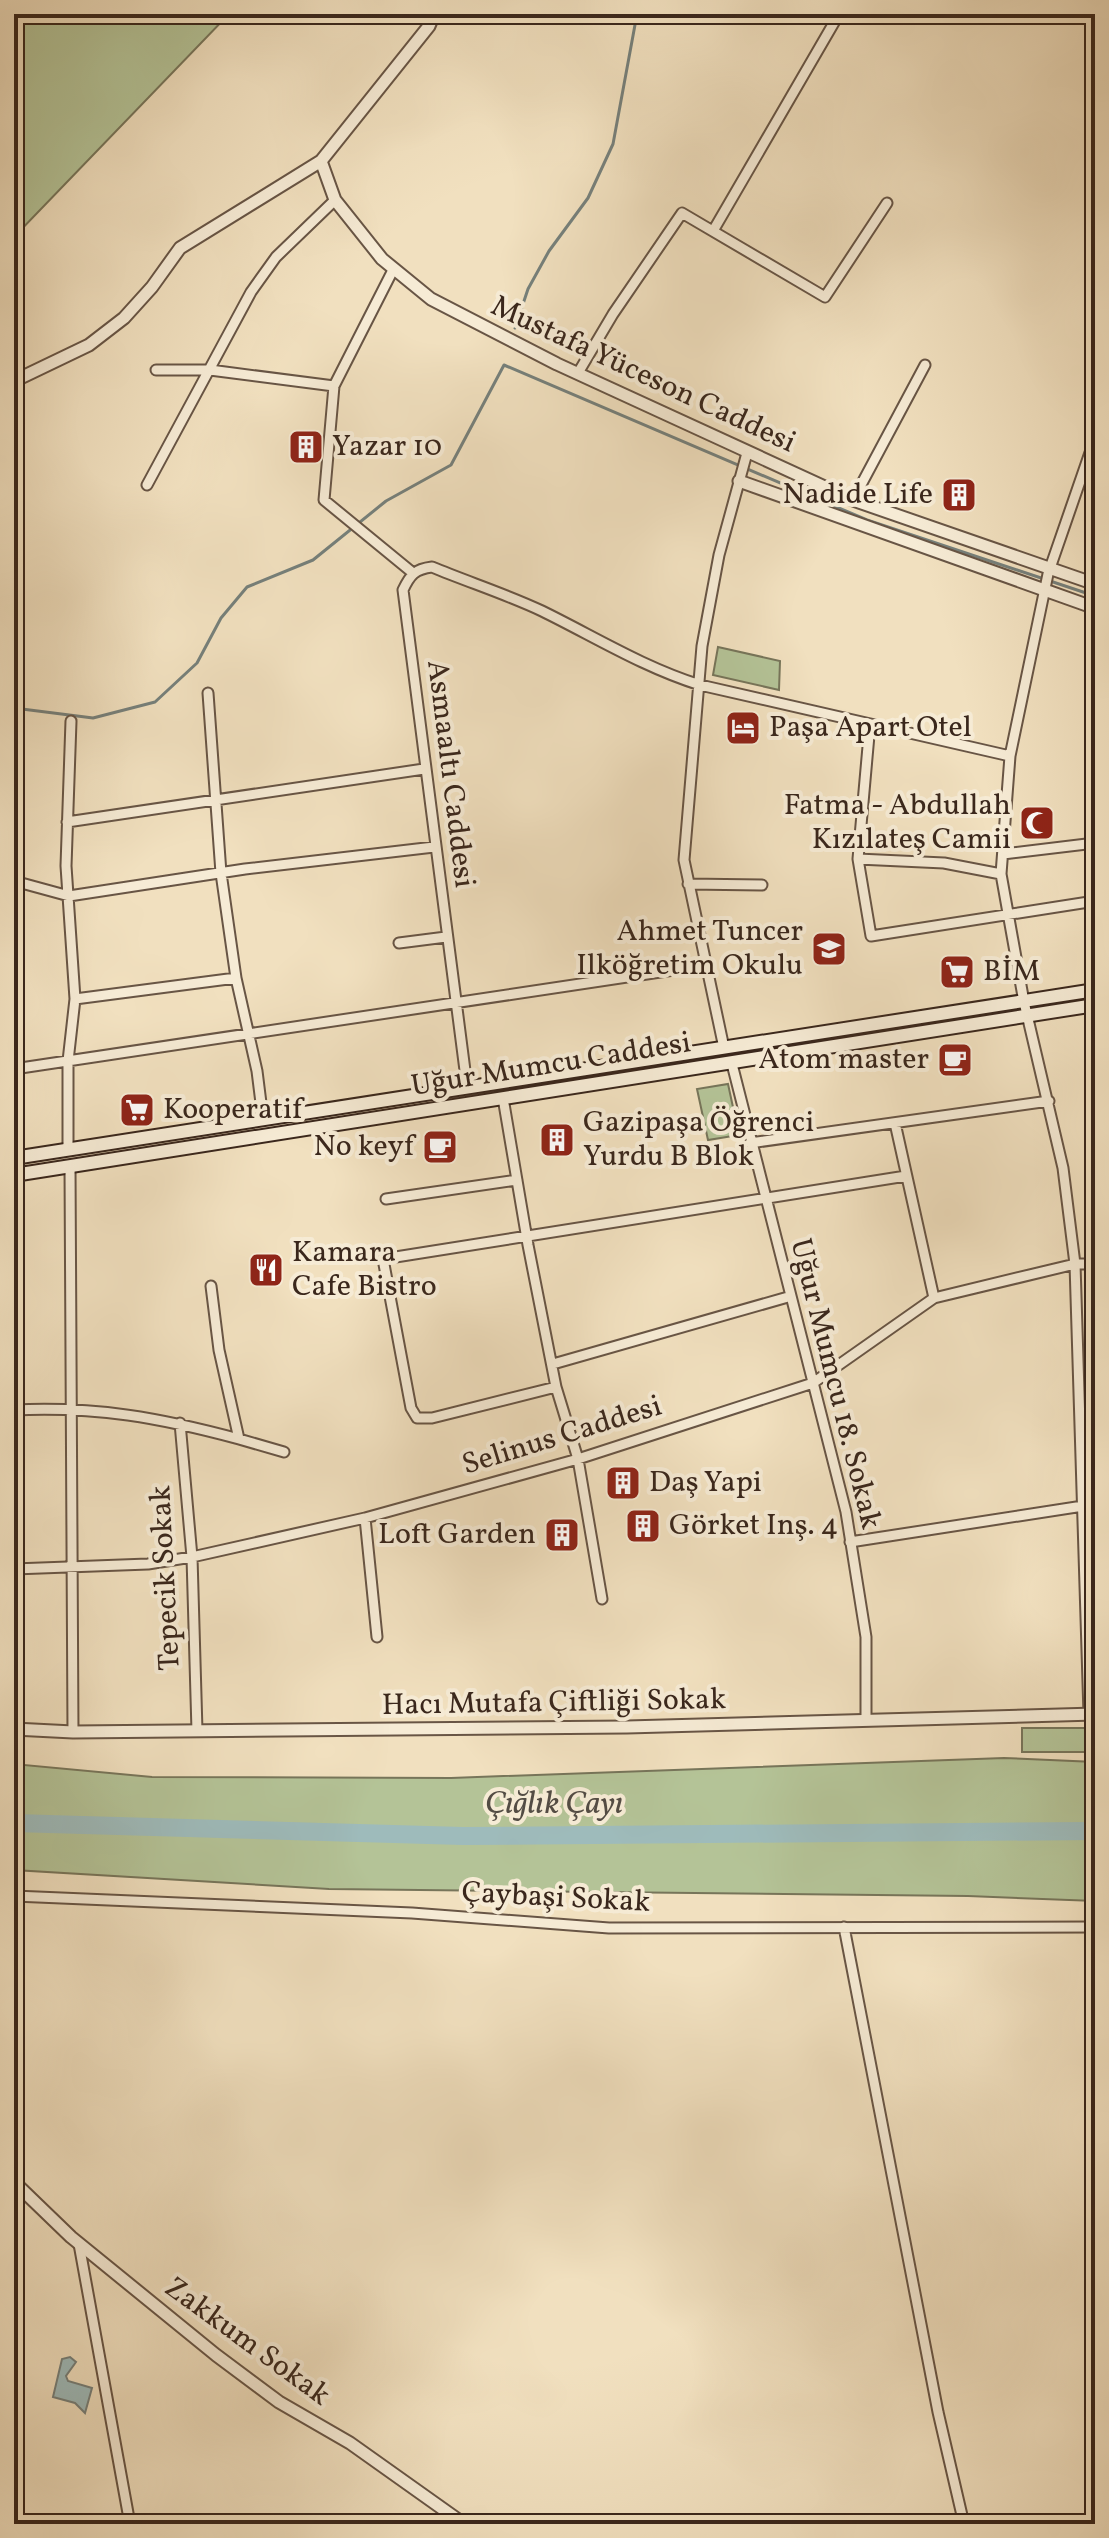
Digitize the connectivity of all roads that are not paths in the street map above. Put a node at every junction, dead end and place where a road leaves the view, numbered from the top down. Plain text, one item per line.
1 (434, 14) edge
2 (839, 14) edge
3 (321, 161) junction
4 (335, 200) junction
5 (887, 203) dead end
6 (713, 231) junction
7 (393, 270) junction
8 (925, 365) dead end
9 (156, 370) dead end
10 (210, 370) junction
11 (578, 373) junction
12 (14, 381) edge
13 (334, 386) junction
14 (1095, 438) edge
15 (747, 453) junction
16 (740, 477) junction
17 (147, 485) dead end
18 (853, 500) junction
19 (413, 573) junction
20 (1048, 579) junction
21 (1095, 584) edge
22 (1095, 608) edge
23 (700, 685) junction
24 (208, 693) dead end
25 (71, 721) dead end
26 (870, 724) junction
27 (1010, 756) junction
28 (424, 769) junction
29 (218, 800) junction
30 (67, 822) junction
31 (1095, 843) edge
32 (434, 847) junction
33 (1003, 854) junction
34 (858, 859) junction
35 (221, 873) junction
36 (1001, 874) junction
37 (14, 881) edge
38 (688, 884) junction
39 (762, 885) dead end
40 (69, 896) junction
41 (1095, 901) edge
42 (1008, 913) junction
43 (446, 937) junction
44 (399, 943) dead end
45 (707, 965) junction
46 (236, 978) junction
47 (1095, 990) edge
48 (75, 999) junction
49 (1024, 1002) junction
50 (455, 1003) junction
51 (1095, 1005) edge
52 (1027, 1016) junction
53 (247, 1034) junction
54 (724, 1048) junction
55 (68, 1061) junction
56 (732, 1064) junction
57 (14, 1069) edge
58 (467, 1086) junction
59 (503, 1098) junction
60 (1049, 1101) junction
61 (263, 1119) junction
62 (895, 1123) junction
63 (750, 1143) junction
64 (68, 1149) junction
65 (14, 1158) edge
66 (70, 1166) junction
67 (14, 1175) edge
68 (906, 1176) junction
69 (517, 1180) junction
70 (386, 1199) dead end
71 (765, 1199) junction
72 (527, 1238) junction
73 (1075, 1264) junction
74 (1095, 1264) edge
75 (211, 1286) dead end
76 (788, 1297) junction
77 (934, 1298) junction
78 (553, 1364) junction
79 (813, 1383) junction
80 (556, 1387) junction
81 (71, 1407) junction
82 (14, 1410) edge
83 (180, 1423) junction
84 (239, 1439) junction
85 (284, 1452) dead end
86 (578, 1459) junction
87 (1083, 1506) junction
88 (1095, 1507) edge
89 (365, 1518) junction
90 (850, 1542) junction
91 (192, 1557) junction
92 (72, 1565) junction
93 (14, 1569) edge
94 (602, 1599) dead end
95 (377, 1637) dead end
96 (1092, 1714) edge
97 (866, 1719) junction
98 (14, 1729) edge
99 (197, 1731) junction
100 (73, 1732) junction
101 (14, 1896) edge
102 (844, 1927) junction
103 (1095, 1927) edge
104 (14, 2182) edge
105 (79, 2244) junction
106 (130, 2524) edge
107 (464, 2524) edge
108 (964, 2524) edge

1 - 3 street
2 - 6 street
3 - 4 street, Mustafa Yüceson Caddesi
3 - 12 street
4 - 7 street, Mustafa Yüceson Caddesi
4 - 10 street
5 - 6 street
6 - 11 street
7 - 11 street, Mustafa Yüceson Caddesi
7 - 13 street
8 - 18 street
9 - 10 street
10 - 13 street
10 - 17 street
11 - 15 street, Mustafa Yüceson Caddesi
13 - 19 street
14 - 20 street
15 - 16 street
15 - 18 street, Mustafa Yüceson Caddesi
16 - 20 street, Mustafa Yüceson Caddesi
16 - 23 street
18 - 20 street, Mustafa Yüceson Caddesi
19 - 23 street
19 - 28 street, Asmaaltı Caddesi
20 - 21 street, Mustafa Yüceson Caddesi
20 - 22 street, Mustafa Yüceson Caddesi
20 - 27 street
23 - 26 street
23 - 38 street
24 - 29 street
25 - 30 street
26 - 27 street
26 - 34 street
27 - 33 street
28 - 29 street
28 - 32 street, Asmaaltı Caddesi
29 - 30 street
29 - 35 street
30 - 40 street
31 - 33 street
32 - 35 street
32 - 43 street, Asmaaltı Caddesi
33 - 36 street
34 - 36 street
34 - 42 street
35 - 40 street
35 - 46 street
36 - 42 street
37 - 40 street
38 - 39 street
38 - 45 street
40 - 48 street
41 - 42 street
42 - 49 street
43 - 44 street
43 - 50 street, Asmaaltı Caddesi
45 - 50 street
45 - 54 street
46 - 48 street
46 - 53 street
47 - 49 main road, Uğur Mumcu Caddesi
48 - 55 street
49 - 52 street
49 - 54 main road, Uğur Mumcu Caddesi
50 - 53 street
50 - 58 street, Asmaaltı Caddesi
51 - 52 main road, Uğur Mumcu Caddesi
52 - 56 main road, Uğur Mumcu Caddesi
52 - 60 street
53 - 55 street
53 - 61 street
54 - 58 main road, Uğur Mumcu Caddesi
55 - 57 street
55 - 64 street
56 - 59 main road, Uğur Mumcu Caddesi
56 - 63 street, Uğur Mumcu 18. Sokak
58 - 61 main road, Uğur Mumcu Caddesi
59 - 66 main road, Uğur Mumcu Caddesi
59 - 69 street
60 - 62 street
60 - 73 street
61 - 64 main road, Uğur Mumcu Caddesi
62 - 63 street
62 - 68 street
63 - 71 street, Uğur Mumcu 18. Sokak
64 - 65 main road, Uğur Mumcu Caddesi
64 - 66 main road
66 - 67 main road, Uğur Mumcu Caddesi
66 - 81 street
68 - 71 street
68 - 77 street
69 - 70 street
69 - 72 street
71 - 72 street
71 - 76 street, Uğur Mumcu 18. Sokak
72 - 78 street
72 - 80 street
73 - 74 street, Selinus Caddesi
73 - 77 street, Selinus Caddesi
73 - 87 street
75 - 84 street
76 - 78 street
76 - 79 street, Uğur Mumcu 18. Sokak
77 - 79 street, Selinus Caddesi
78 - 80 street
79 - 86 street, Selinus Caddesi
79 - 90 street, Uğur Mumcu 18. Sokak
80 - 86 street
81 - 82 street
81 - 83 street
81 - 92 street
83 - 84 street
83 - 91 street, Tepecik Sokak
84 - 85 street
86 - 89 street, Selinus Caddesi
86 - 94 street
87 - 88 street
87 - 90 street
87 - 96 street
89 - 91 street, Selinus Caddesi
89 - 95 street
90 - 97 street, Uğur Mumcu 18. Sokak
91 - 92 street, Selinus Caddesi
91 - 99 street, Tepecik Sokak
92 - 93 street, Selinus Caddesi
92 - 100 street
96 - 97 street, Hacı Mutafa Çiftliği Sokak
97 - 99 street, Hacı Mutafa Çiftliği Sokak
98 - 100 street, Hacı Mutafa Çiftliği Sokak
99 - 100 street, Hacı Mutafa Çiftliği Sokak
101 - 102 street, Çaybaşi Sokak
102 - 103 street, Çaybaşi Sokak
102 - 108 street
104 - 105 street, Zakkum Sokak
105 - 106 street
105 - 107 street, Zakkum Sokak

